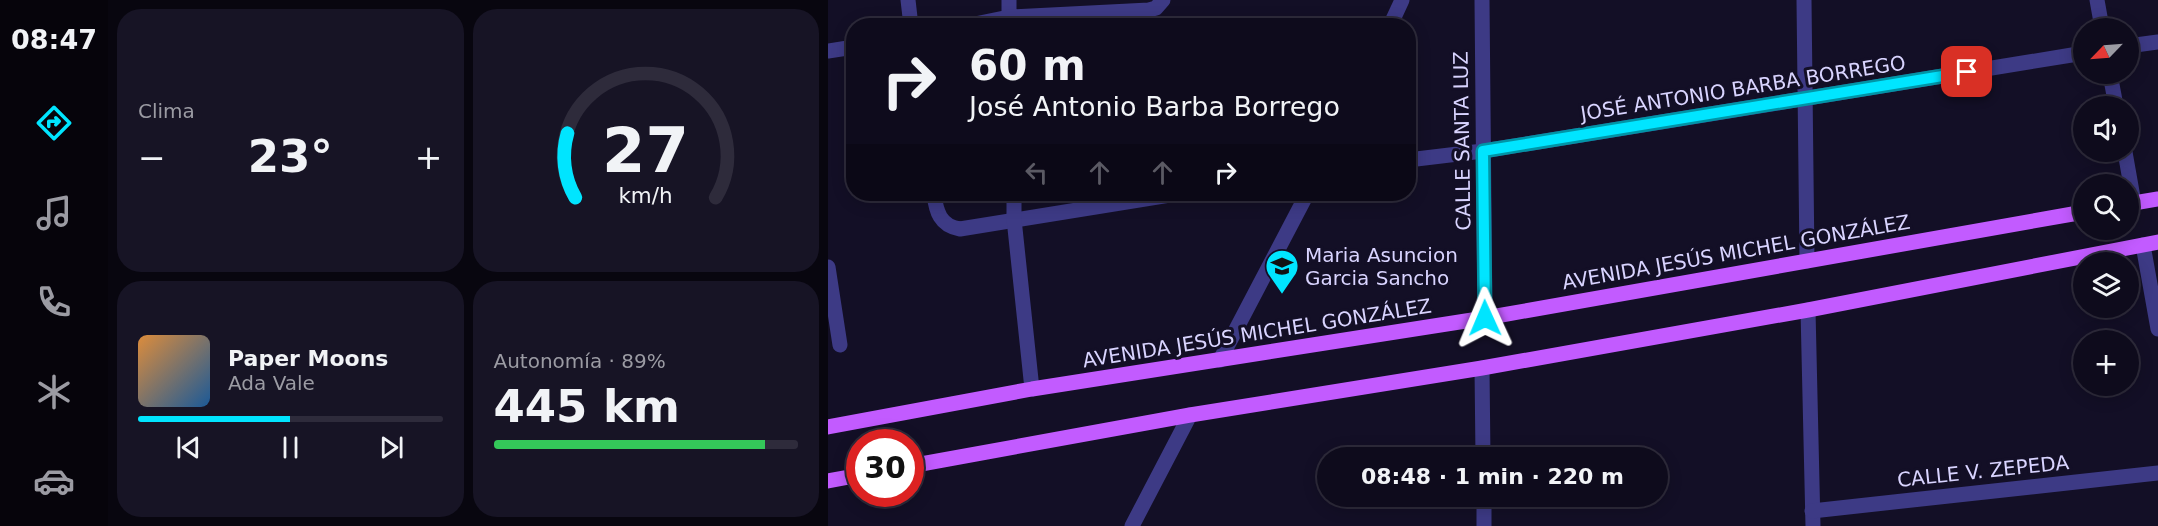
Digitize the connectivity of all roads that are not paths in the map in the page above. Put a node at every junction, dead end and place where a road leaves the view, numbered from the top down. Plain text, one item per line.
1 (908, 0) edge
2 (1008, 0) edge
3 (1402, 0) edge
4 (1482, 0) edge
5 (1804, 0) edge
6 (2097, 0) edge
7 (1162, 2) edge
8 (911, 18) edge
9 (1009, 18) edge
10 (1047, 18) edge
11 (1394, 18) edge
12 (2100, 18) edge
13 (2158, 42) edge
14 (2139, 45) edge
15 (846, 48) edge
16 (828, 51) edge
17 (2073, 55) edge
18 (1805, 99) junction
19 (1483, 151) junction
20 (1416, 159) edge
21 (2158, 199) edge
22 (935, 201) edge
23 (1014, 201) edge
24 (1131, 201) edge
25 (1303, 201) edge
26 (2139, 203) edge
27 (2073, 214) edge
28 (1014, 219) junction
29 (2151, 243) edge
30 (1807, 261) junction
31 (828, 267) edge
32 (1808, 310) junction
33 (1485, 318) junction
34 (832, 322) edge
35 (2158, 329) edge
36 (840, 345) dead end
37 (1220, 360) junction
38 (1482, 368) junction
39 (1032, 389) junction
40 (1190, 415) junction
41 (828, 427) edge
42 (1483, 447) edge
43 (924, 463) edge
44 (2158, 473) edge
45 (846, 478) edge
46 (828, 481) edge
47 (1484, 507) edge
48 (1812, 519) edge
49 (1132, 526) edge
50 (1484, 526) edge

1 - 8 street
2 - 9 street
3 - 11 street
4 - 19 street, CALLE SANTA LUZ
5 - 18 street
6 - 12 street
7 - 10 street
13 - 14 street
15 - 16 street
17 - 18 street, JOSÉ ANTONIO BARBA BORREGO
18 - 19 street, JOSÉ ANTONIO BARBA BORREGO
18 - 30 street
19 - 20 street, JOSÉ ANTONIO BARBA BORREGO
19 - 33 street, CALLE SANTA LUZ
21 - 26 main road
22 - 28 street
23 - 28 street
24 - 28 street
25 - 37 street
27 - 30 main road, AVENIDA JESÚS MICHEL GONZÁLEZ
28 - 39 street
29 - 32 main road
29 - 35 street
30 - 33 main road, AVENIDA JESÚS MICHEL GONZÁLEZ
31 - 34 street
32 - 38 main road
32 - 48 street
33 - 37 main road, AVENIDA JESÚS MICHEL GONZÁLEZ
34 - 36 street
37 - 39 main road, AVENIDA JESÚS MICHEL GONZÁLEZ
38 - 40 main road
38 - 42 street
39 - 41 main road, AVENIDA JESÚS MICHEL GONZÁLEZ
40 - 43 main road
40 - 49 street
44 - 48 street, CALLE V. ZEPEDA
45 - 46 main road
47 - 50 street

